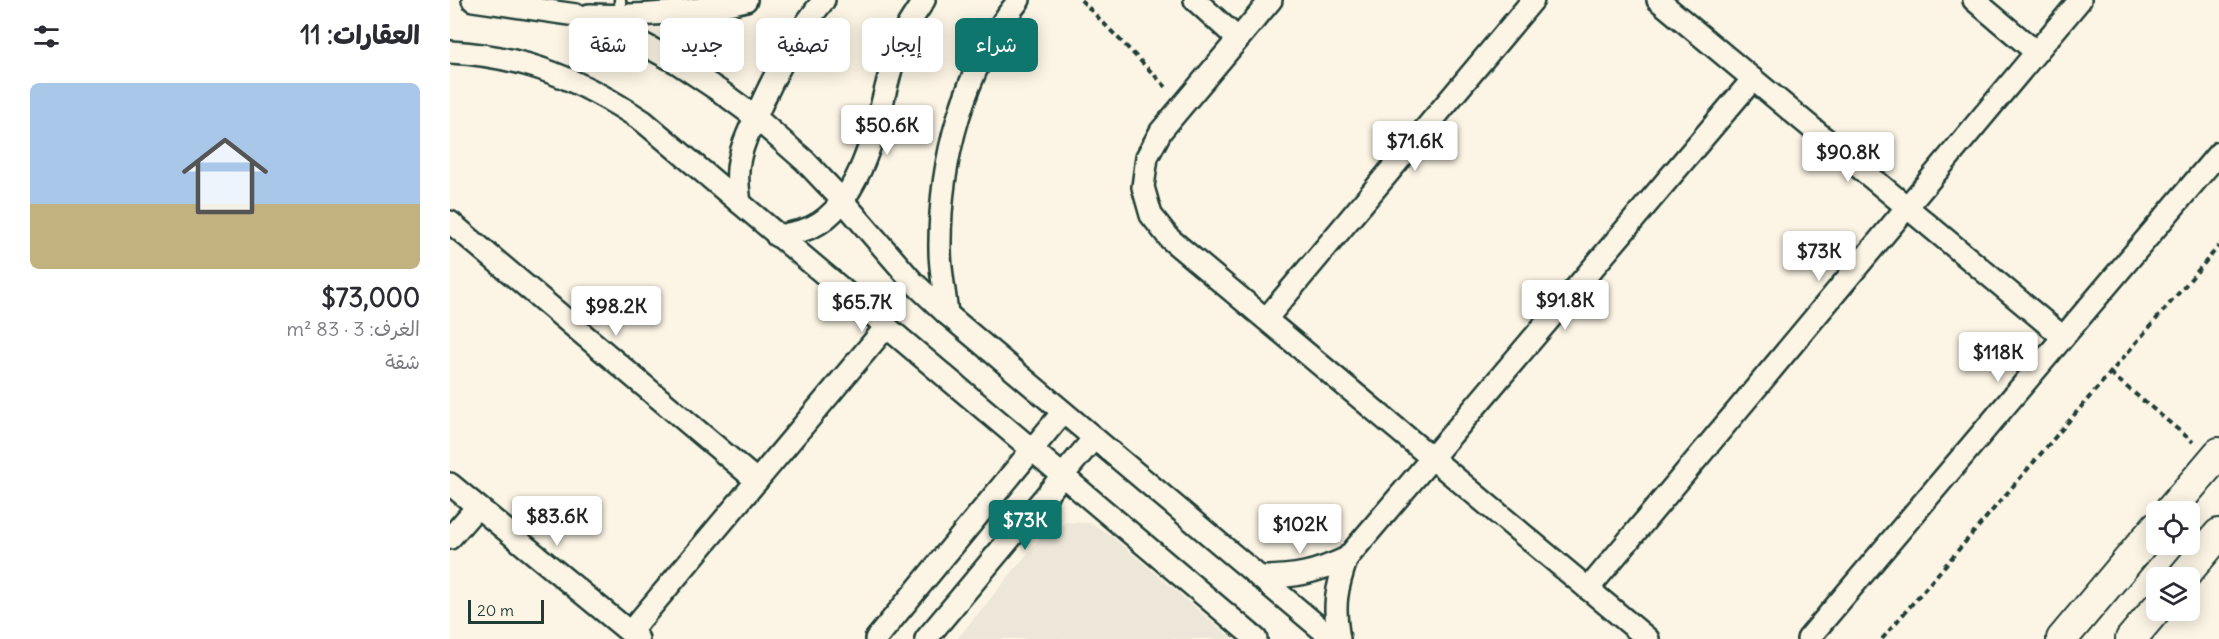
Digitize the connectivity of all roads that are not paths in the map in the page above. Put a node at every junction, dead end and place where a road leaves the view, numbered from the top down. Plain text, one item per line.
1 (473, 0) edge
2 (746, 0) edge
3 (824, 0) edge
4 (924, 0) edge
5 (1019, 0) edge
6 (1195, 0) edge
7 (1271, 0) edge
8 (1533, 0) edge
9 (1658, 0) edge
10 (1974, 0) edge
11 (2080, 0) edge
12 (620, 8) edge
13 (576, 15) junction
14 (1238, 39) junction
15 (450, 52) edge
16 (2036, 52) junction
17 (1753, 79) junction
18 (756, 117) junction
19 (2219, 153) edge
20 (842, 200) junction
21 (740, 203) junction
22 (1907, 207) junction
23 (450, 222) edge
24 (777, 236) junction
25 (947, 314) junction
26 (1266, 319) junction
27 (886, 327) junction
28 (2063, 337) junction
29 (1063, 412) junction
30 (1094, 438) junction
31 (1032, 450) junction
32 (2209, 450) edge
33 (1432, 458) junction
34 (1062, 476) junction
35 (757, 481) junction
36 (450, 484) edge
37 (2176, 501) edge
38 (477, 507) junction
39 (2219, 534) edge
40 (450, 538) edge
41 (2146, 539) edge
42 (1347, 558) junction
43 (2191, 567) edge
44 (1259, 577) junction
45 (1588, 588) junction
46 (2146, 621) edge
47 (634, 636) edge
48 (876, 639) edge
49 (926, 639) edge
50 (1256, 639) edge
51 (1333, 639) edge
52 (1339, 639) edge
53 (1648, 639) edge
54 (1808, 639) edge
55 (2062, 639) edge
56 (2131, 639) edge

1 - 13 street
2 - 12 street
3 - 18 street
4 - 20 street
5 - 25 street
6 - 14 street
7 - 14 street
8 - 26 street
9 - 17 street
10 - 16 street
11 - 16 street
12 - 13 street
13 - 18 street
14 - 26 street
15 - 21 street
16 - 22 street
17 - 22 street
17 - 33 street
18 - 20 street
18 - 21 street
19 - 28 street
20 - 24 street
20 - 25 street
21 - 24 street
22 - 28 street
22 - 45 street
23 - 35 street
24 - 27 street
25 - 29 street
26 - 33 street
27 - 31 street
27 - 35 street
28 - 54 street
29 - 30 street
29 - 31 street
30 - 34 street
30 - 44 street
31 - 34 street
31 - 48 street
32 - 37 street
33 - 42 street
33 - 45 street
34 - 49 street
34 - 50 street
35 - 47 street
36 - 38 street
38 - 40 street
38 - 47 street
39 - 43 street
41 - 55 street
42 - 44 street
42 - 52 street
44 - 51 street
45 - 53 street
46 - 56 street

